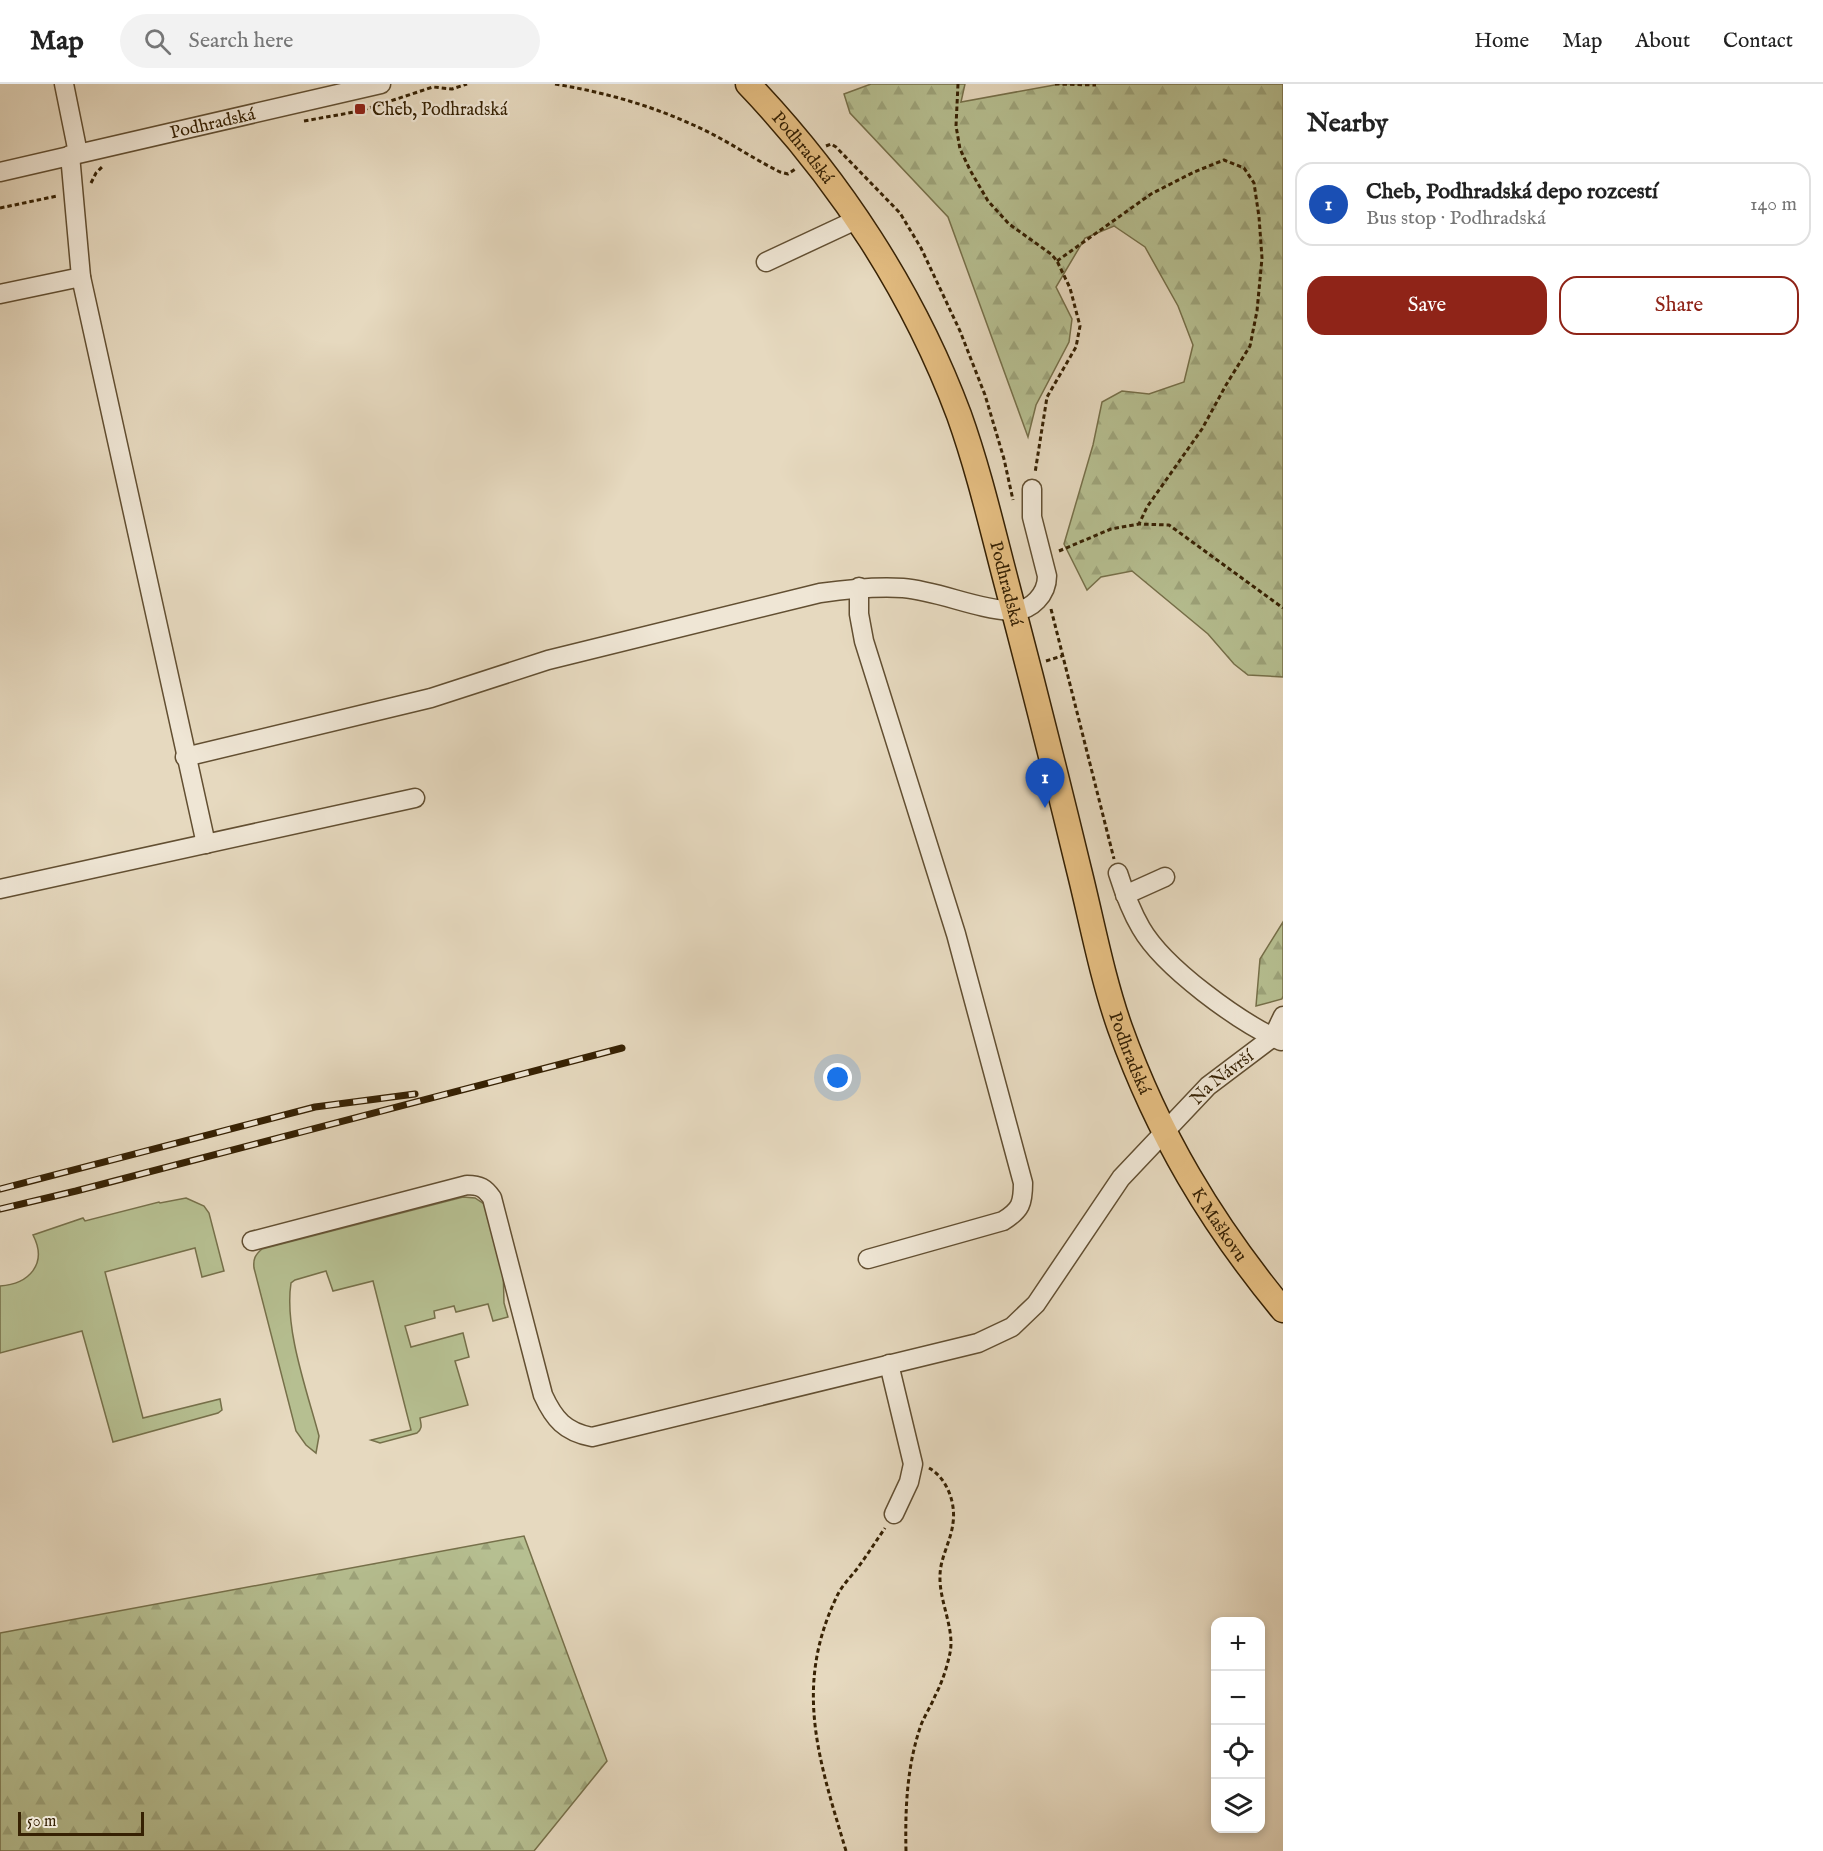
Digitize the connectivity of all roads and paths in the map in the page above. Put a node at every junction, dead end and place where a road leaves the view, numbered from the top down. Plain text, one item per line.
1 (64, 84) edge
2 (381, 84) edge
3 (467, 84) edge
4 (555, 84) edge
5 (748, 84) edge
6 (957, 84) edge
7 (1055, 84) edge
8 (1096, 85) edge
9 (433, 86) edge
10 (298, 122) dead end
11 (74, 154) junction
12 (108, 163) dead end
13 (800, 165) dead end
14 (0, 172) edge
15 (73, 194) junction
16 (0, 208) edge
17 (858, 219) junction
18 (1057, 261) junction
19 (765, 262) dead end
20 (81, 277) junction
21 (0, 294) edge
22 (1032, 489) joint
23 (1139, 525) junction
24 (1043, 558) junction
25 (859, 587) junction
26 (1049, 601) dead end
27 (1283, 608) edge
28 (1014, 611) junction
29 (185, 757) junction
30 (415, 798) dead end
31 (206, 844) junction
32 (1118, 873) joint
33 (1164, 877) dead end
34 (0, 889) edge
35 (1125, 895) junction
36 (1283, 1017) edge
37 (1278, 1039) edge
38 (1165, 1131) junction
39 (252, 1241) dead end
40 (868, 1259) dead end
41 (1283, 1310) edge
42 (889, 1364) junction
43 (913, 1464) junction
44 (894, 1514) joint
45 (846, 1851) edge
46 (906, 1851) edge

1 - 11 street
2 - 11 street, Podhradská
3 - 9 path
4 - 13 path
5 - 17 main road, Podhradská
6 - 18 path
7 - 8 path
9 - 10 path
11 - 14 street, Podhradská
11 - 15 street
12 - 15 path
15 - 16 path
15 - 20 street
17 - 19 street
17 - 28 main road, Podhradská
18 - 22 path
18 - 23 path
20 - 21 street
20 - 29 street
22 - 24 street
23 - 24 path
23 - 27 path
24 - 28 street
25 - 28 street
25 - 29 street
25 - 40 street
26 - 32 path
28 - 38 main road, Podhradská
29 - 31 street
30 - 31 street
31 - 34 street
32 - 35 street
33 - 35 street
35 - 37 street
36 - 37 street
37 - 38 street, Na Návrší
38 - 41 main road, K Maškovu
38 - 42 street, Na Návrší
39 - 42 street, Na Návrší
42 - 43 street
43 - 44 street
43 - 46 path
44 - 45 path

